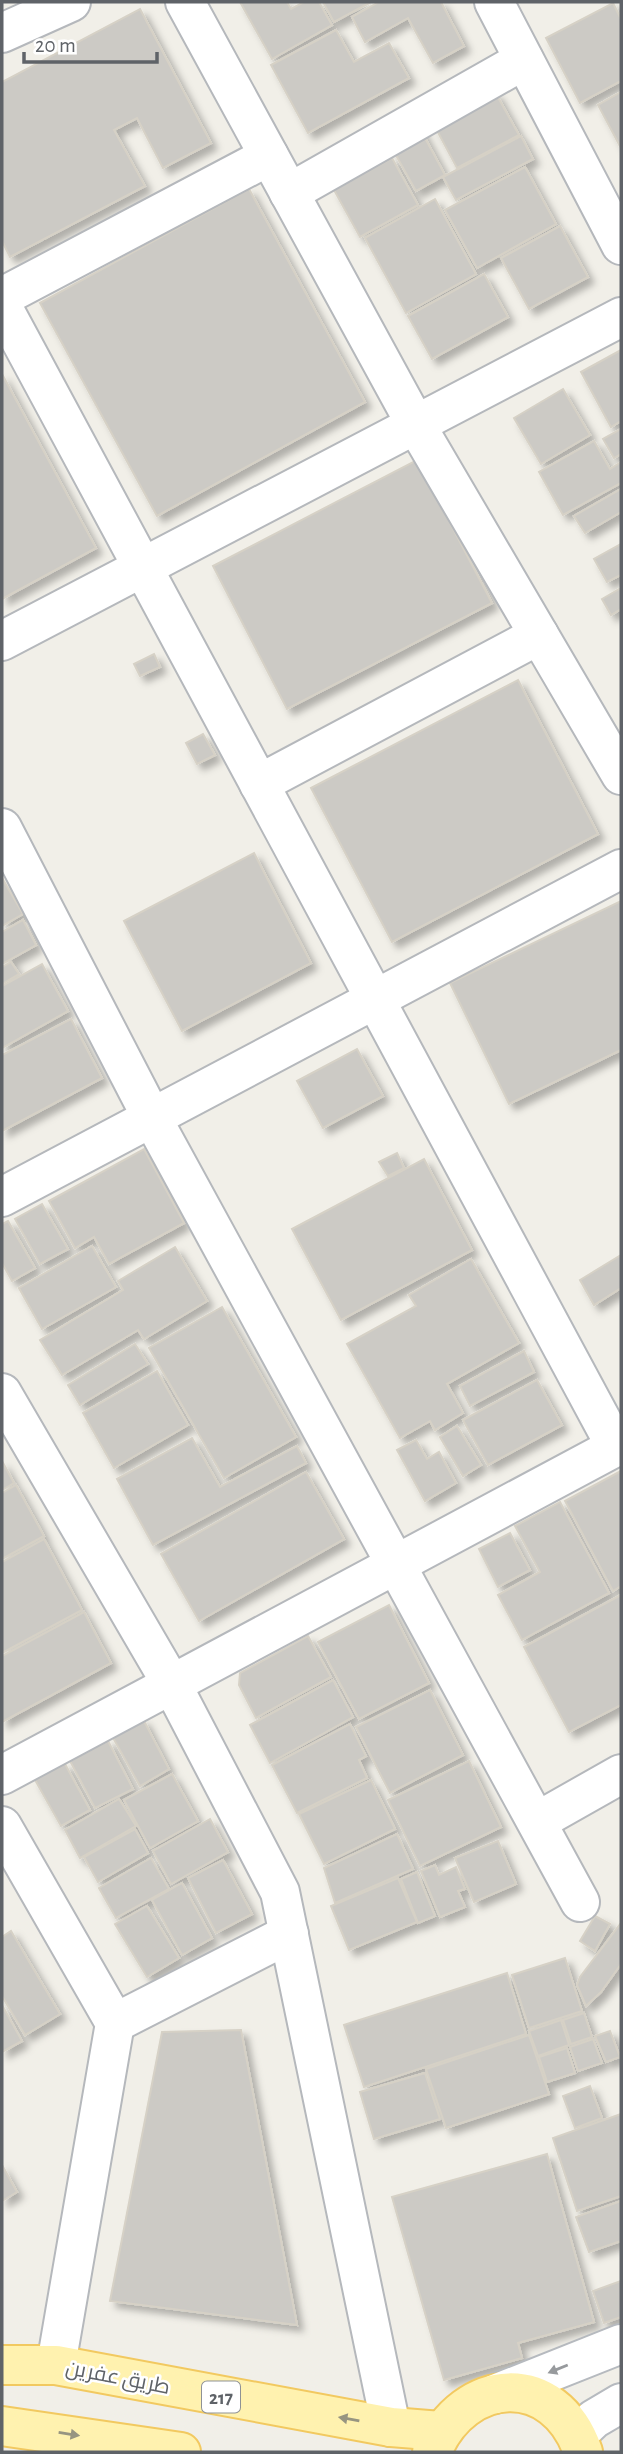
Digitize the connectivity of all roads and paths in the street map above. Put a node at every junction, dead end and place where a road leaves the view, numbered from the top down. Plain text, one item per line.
1 (71, 2) edge
2 (185, 2) edge
3 (494, 2) edge
4 (2, 33) edge
5 (524, 61) junction
6 (269, 156) junction
7 (289, 193) junction
8 (621, 245) edge
9 (2, 297) edge
10 (2, 306) edge
11 (621, 317) edge
12 (416, 425) junction
13 (142, 568) junction
14 (539, 635) junction
15 (2, 641) edge
16 (621, 775) edge
17 (259, 784) junction
18 (2, 828) edge
19 (621, 869) edge
20 (375, 999) junction
21 (152, 1118) junction
22 (2, 1197) edge
23 (2, 1393) edge
24 (619, 1446) edge
25 (397, 1563) junction
26 (171, 1683) junction
27 (621, 1774) edge
28 (2, 1775) edge
29 (538, 1821) junction
30 (2, 1826) edge
31 (580, 1902) dead end
32 (289, 1934) junction
33 (115, 2023) junction
34 (621, 2344) edge
35 (2, 2365) edge
36 (56, 2365) junction
37 (495, 2394) junction
38 (621, 2403) edge
39 (2, 2426) edge
40 (391, 2427) junction
41 (436, 2442) edge
42 (580, 2444) edge
43 (181, 2452) edge

1 - 4 street
2 - 6 street
3 - 5 street
5 - 7 street
5 - 8 street
6 - 7 street
6 - 9 street
7 - 12 street
10 - 13 street
11 - 12 street
12 - 13 street
12 - 14 street
13 - 15 street
13 - 17 street
14 - 16 street
14 - 17 street
17 - 20 street
18 - 21 street
19 - 20 street
20 - 21 street
20 - 24 street
21 - 22 street
21 - 25 street
23 - 26 street
24 - 25 street
25 - 26 street
25 - 29 street
26 - 28 street
26 - 32 street
27 - 29 street
29 - 31 street
30 - 33 street
32 - 33 street
32 - 40 street
33 - 36 street
34 -> 37 street
35 - 36 main road, طريق عفرين / 217
40 -> 36 main road, طريق عفرين / 217
37 - 41 main road, 217
37 - 42 main road, 217
38 - 42 street
39 -> 43 main road
40 - 41 main road, طريق عفرين / 217

